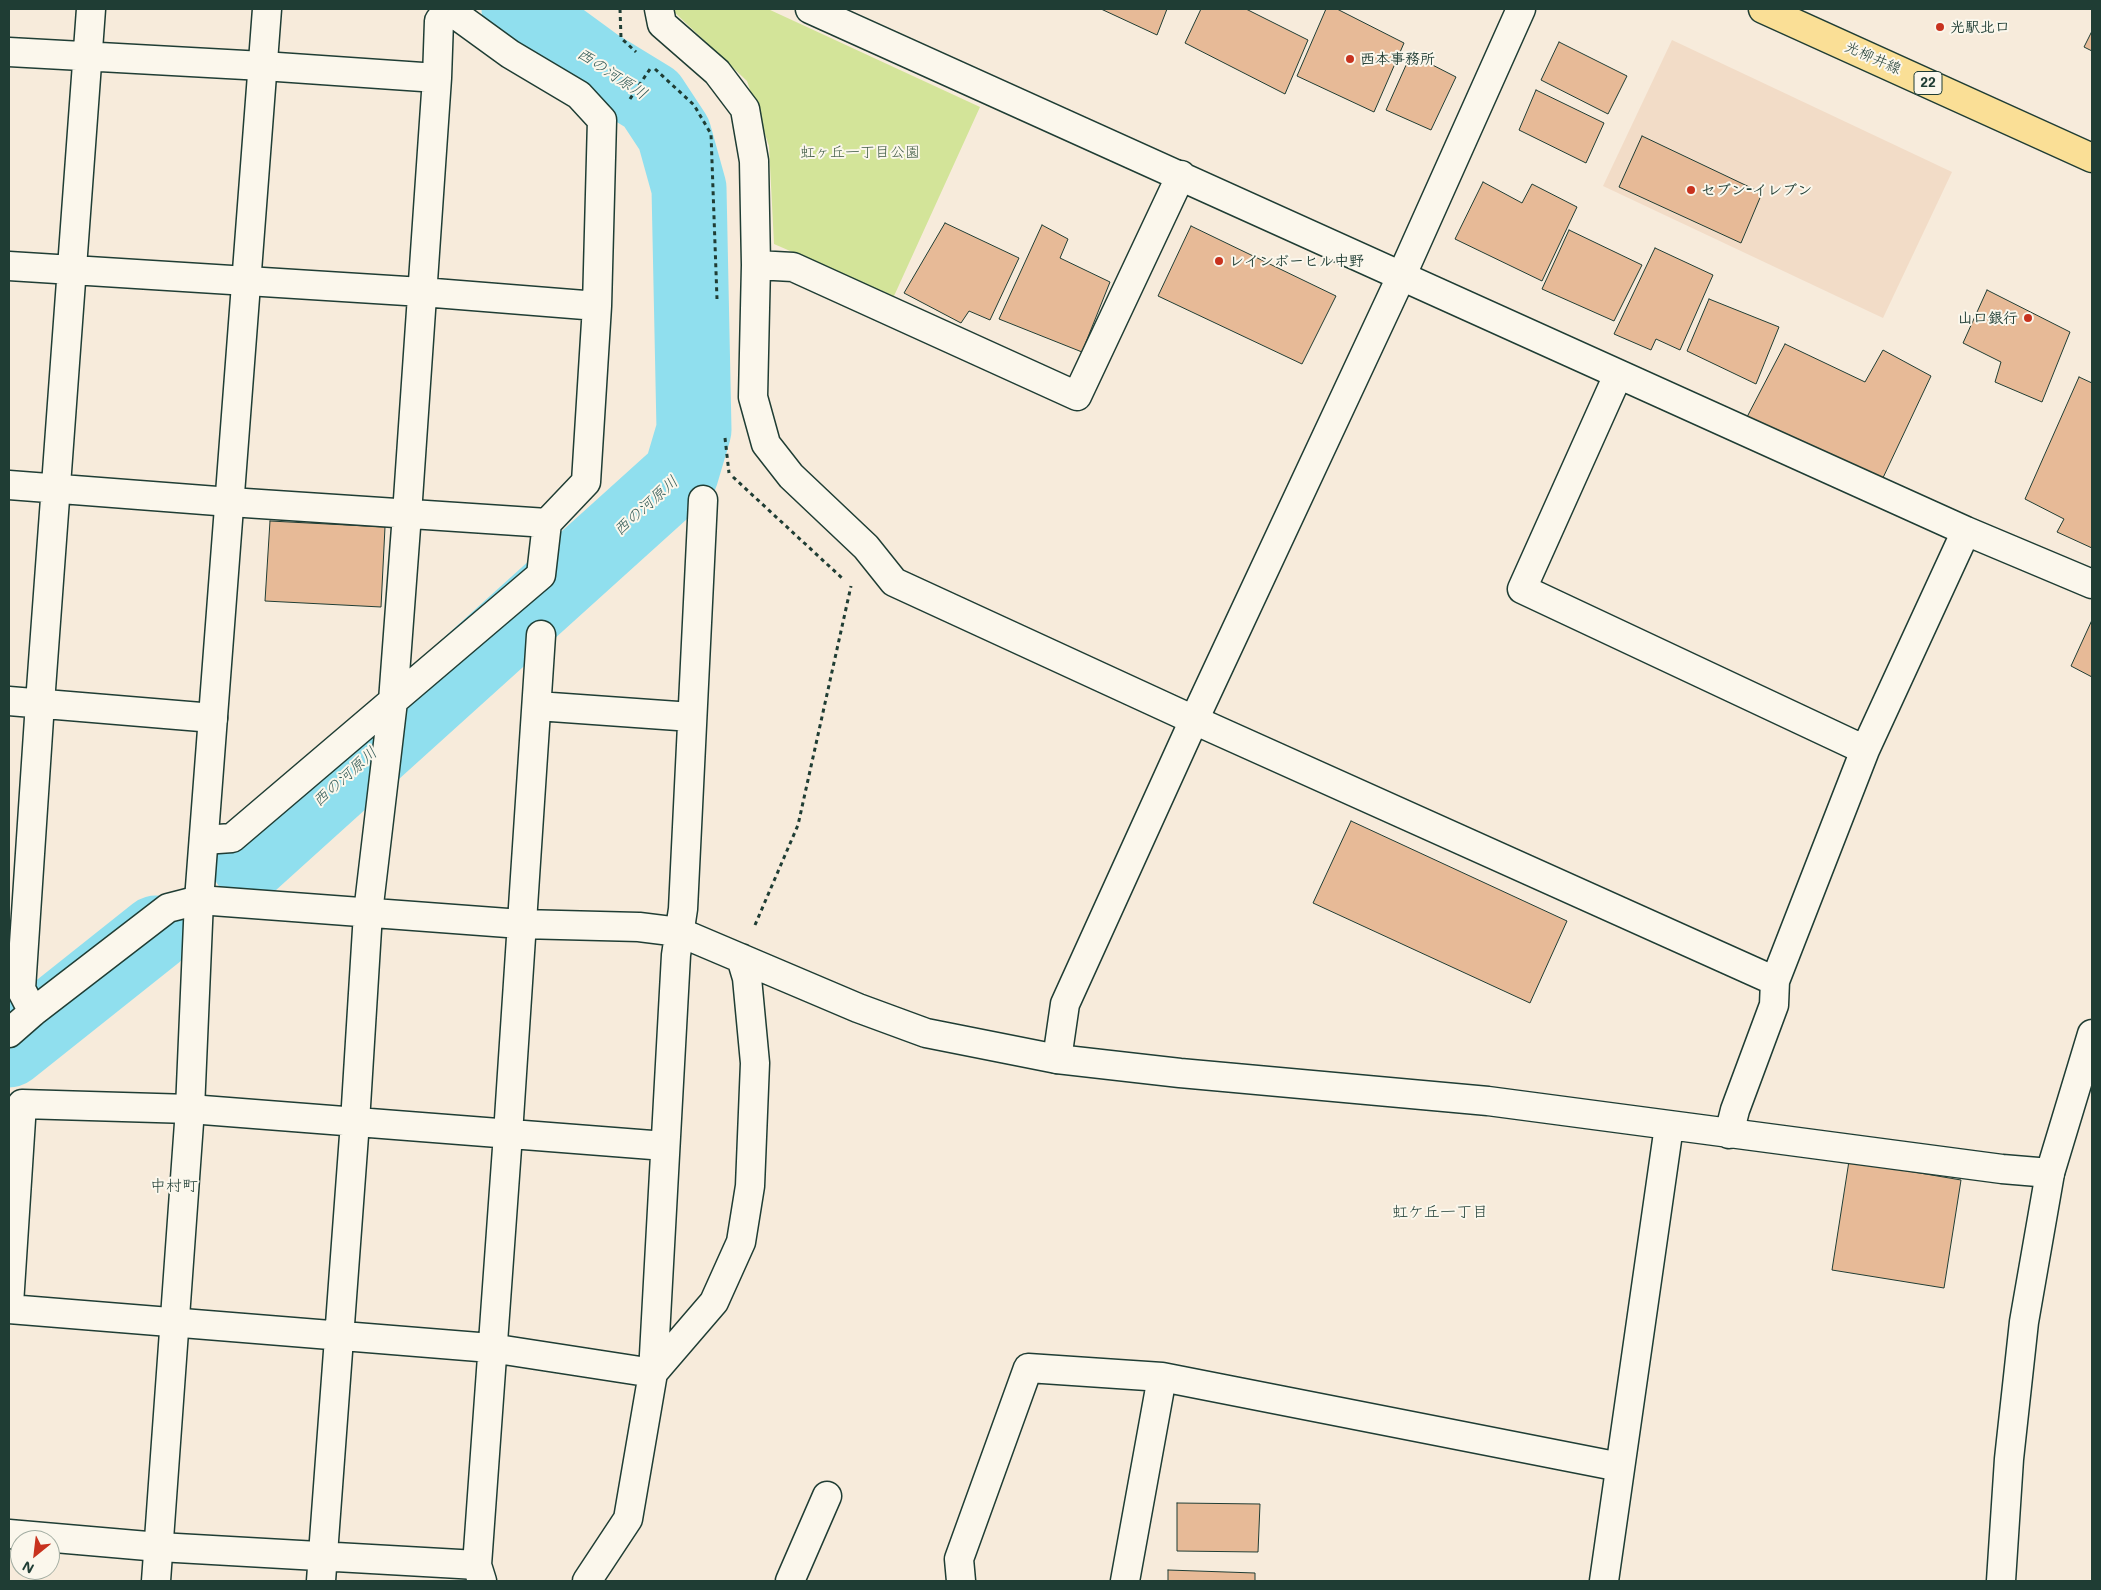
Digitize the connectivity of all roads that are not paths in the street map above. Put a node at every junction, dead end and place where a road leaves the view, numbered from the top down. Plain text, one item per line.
1 (91, 9) edge
2 (267, 9) edge
3 (448, 9) edge
4 (659, 9) edge
5 (810, 9) edge
6 (1521, 9) edge
7 (1763, 9) edge
8 (9, 52) edge
9 (87, 57) junction
10 (263, 66) junction
11 (437, 78) junction
12 (2092, 158) edge
13 (1181, 175) junction
14 (756, 265) junction
15 (9, 266) edge
16 (71, 270) junction
17 (1400, 277) junction
18 (245, 282) junction
19 (422, 292) junction
20 (596, 306) junction
21 (1618, 375) junction
22 (9, 485) edge
23 (55, 488) junction
24 (703, 500) dead end
25 (230, 502) junction
26 (407, 514) junction
27 (547, 523) junction
28 (1966, 531) junction
29 (2092, 584) edge
30 (541, 635) dead end
31 (9, 701) edge
32 (393, 701) junction
33 (40, 703) junction
34 (536, 706) junction
35 (692, 717) junction
36 (213, 718) junction
37 (1194, 720) junction
38 (1865, 750) junction
39 (204, 840) junction
40 (199, 900) junction
41 (368, 913) junction
42 (521, 924) junction
43 (678, 932) junction
44 (741, 958) junction
45 (1776, 981) junction
46 (33, 1012) junction
47 (9, 1033) edge
48 (2092, 1034) edge
49 (1057, 1059) junction
50 (190, 1109) junction
51 (355, 1122) junction
52 (1670, 1126) junction
53 (508, 1134) junction
54 (1729, 1134) junction
55 (665, 1146) junction
56 (2050, 1173) junction
57 (9, 1304) edge
58 (9, 1309) edge
59 (175, 1321) junction
60 (339, 1336) junction
61 (492, 1348) junction
62 (653, 1373) junction
63 (1162, 1377) junction
64 (1620, 1467) junction
65 (827, 1496) dead end
66 (9, 1534) edge
67 (159, 1547) junction
68 (322, 1569) edge
69 (479, 1573) edge
70 (156, 1581) edge
71 (587, 1581) edge
72 (790, 1581) edge
73 (961, 1581) edge
74 (1124, 1581) edge
75 (1604, 1581) edge
76 (2001, 1581) edge

1 - 9 street
2 - 10 street
3 - 11 street
3 - 20 street
4 - 14 street
5 - 13 street
6 - 17 street
7 - 12 main road, 光柳井線 / 22
8 - 9 street
9 - 10 street
9 - 16 street
10 - 11 street
10 - 18 street
11 - 19 street
13 - 14 street
13 - 17 street
14 - 37 street
15 - 16 street
16 - 18 street
16 - 23 street
17 - 21 street
17 - 37 street
18 - 19 street
18 - 25 street
19 - 20 street
19 - 26 street
20 - 27 street
21 - 28 street
21 - 38 street
22 - 23 street
23 - 25 street
23 - 33 street
24 - 35 street
25 - 26 street
25 - 36 street
26 - 27 street
26 - 32 street
27 - 32 street
28 - 29 street
28 - 38 street
30 - 34 street
31 - 33 street
32 - 39 street
32 - 41 street
33 - 36 street
33 - 46 street
34 - 35 street
34 - 42 street
35 - 43 street
36 - 39 street
37 - 45 street
37 - 49 street
38 - 45 street
39 - 40 street
40 - 41 street
40 - 46 street
40 - 50 street
41 - 42 street
41 - 51 street
42 - 43 street
42 - 53 street
43 - 44 street
43 - 55 street
44 - 49 street
44 - 62 street
45 - 54 street
46 - 47 street
48 - 56 street
49 - 52 street
50 - 51 street
50 - 57 street
50 - 59 street
51 - 53 street
51 - 60 street
52 - 54 street
52 - 64 street
53 - 55 street
53 - 61 street
54 - 56 street
55 - 62 street
56 - 76 street
58 - 59 street
59 - 60 street
59 - 67 street
60 - 61 street
60 - 68 street
61 - 62 street
61 - 69 street
62 - 71 street
63 - 64 street
63 - 73 street
63 - 74 street
64 - 75 street
65 - 72 street
66 - 67 street
67 - 68 street
67 - 70 street
68 - 69 street

